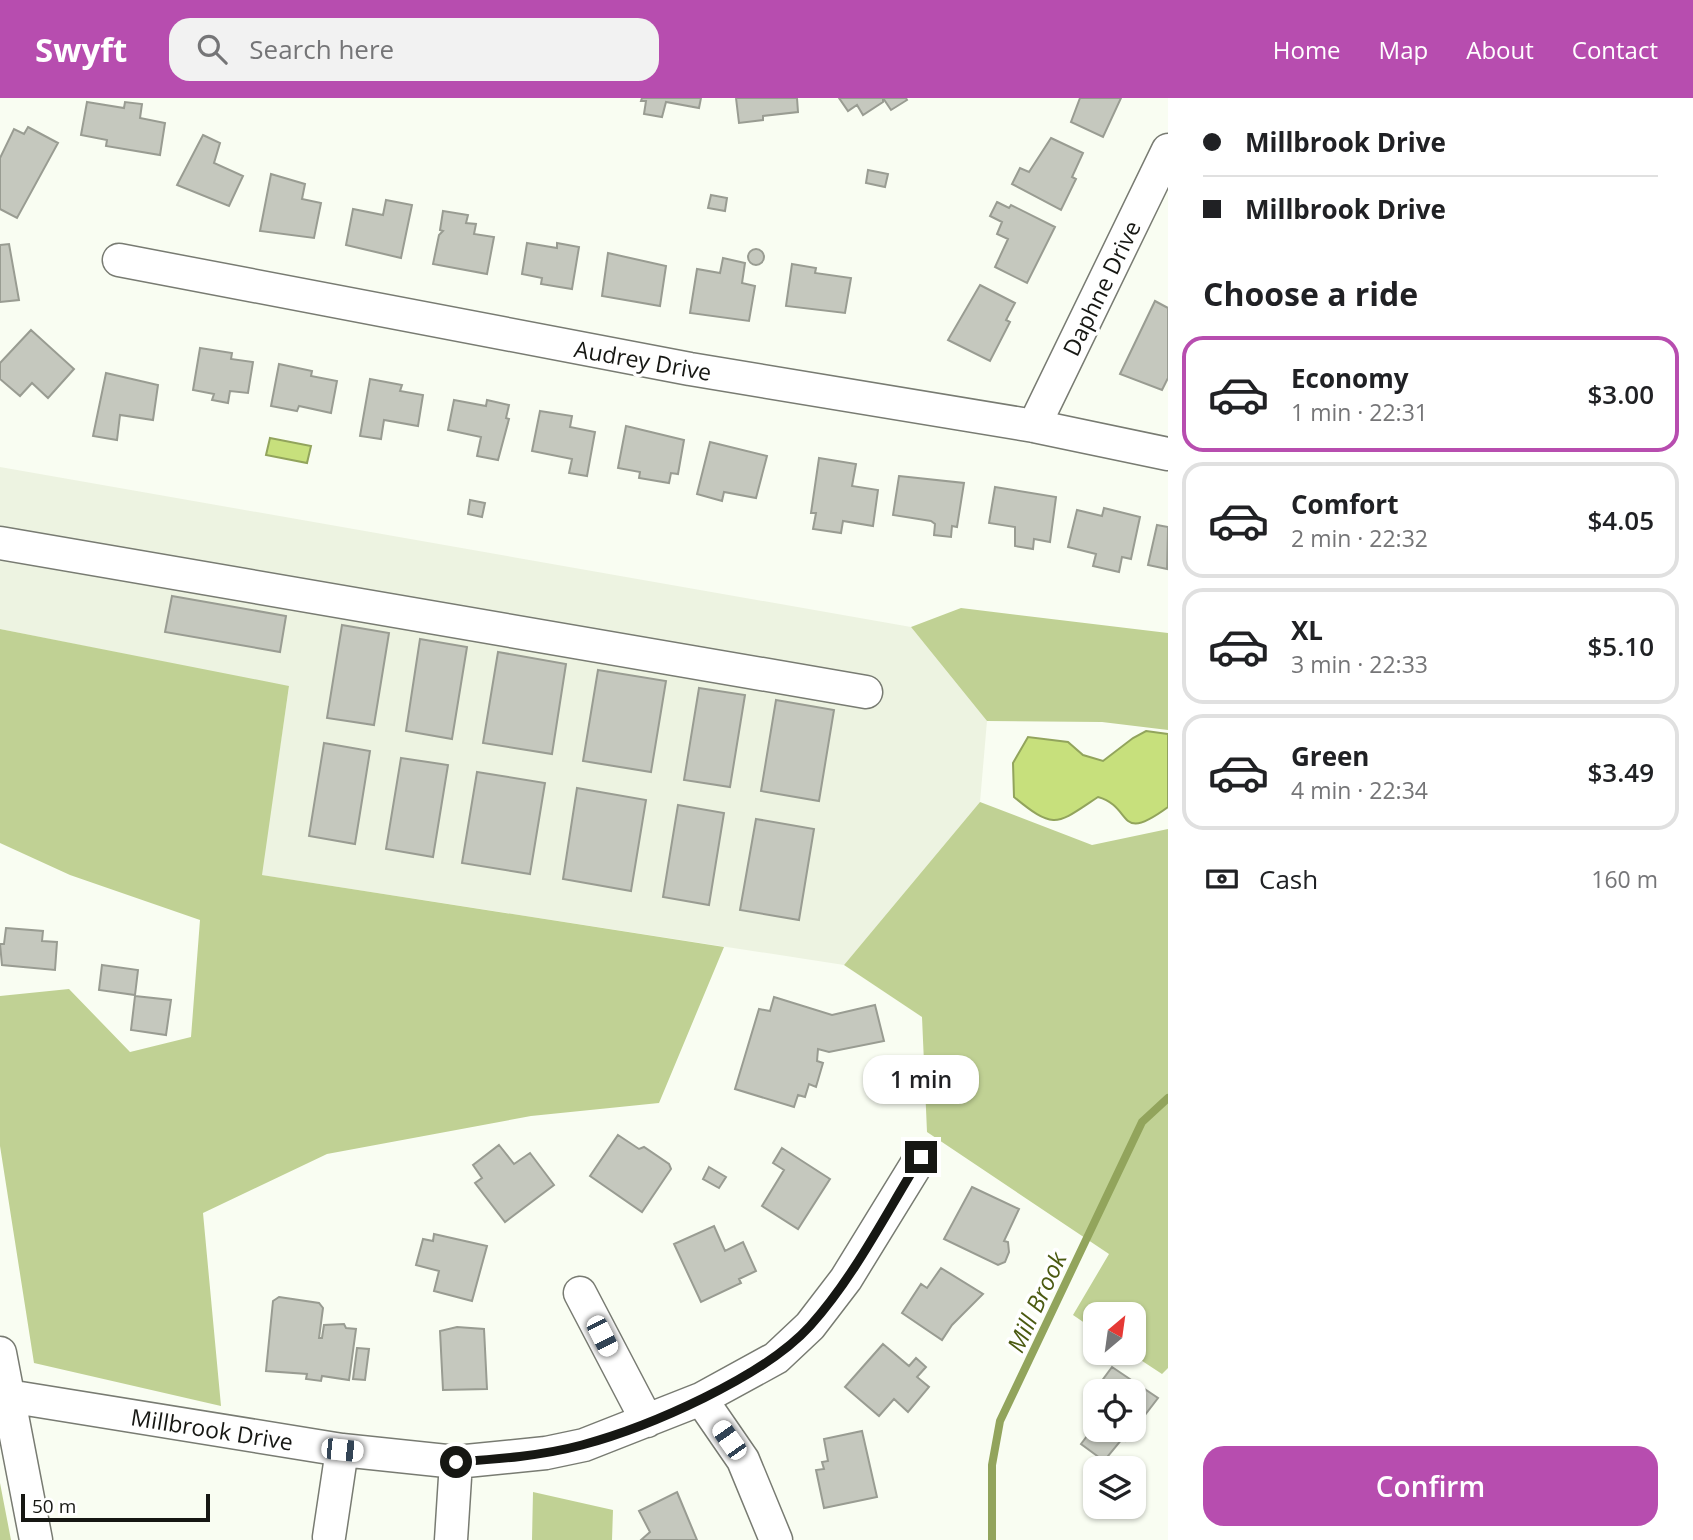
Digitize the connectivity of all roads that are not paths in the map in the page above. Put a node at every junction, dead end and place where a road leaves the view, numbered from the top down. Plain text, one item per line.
1 (1168, 150) edge
2 (119, 260) dead end
3 (1034, 426) junction
4 (1168, 454) edge
5 (0, 543) edge
6 (866, 691) dead end
7 (921, 1157) dead end
8 (580, 1293) dead end
9 (0, 1353) edge
10 (8, 1396) junction
11 (701, 1399) junction
12 (647, 1421) junction
13 (342, 1450) junction
14 (456, 1462) junction
15 (329, 1537) dead end
16 (36, 1540) edge
17 (451, 1540) edge
18 (775, 1540) edge

1 - 3 street, Daphne Drive
2 - 3 street, Audrey Drive
3 - 4 street, Audrey Drive
5 - 6 street
7 - 11 street, Millbrook Drive
8 - 12 street
9 - 10 street
10 - 13 street, Millbrook Drive
10 - 16 street
11 - 12 street, Millbrook Drive
11 - 18 street
12 - 14 street, Millbrook Drive
13 - 14 street, Millbrook Drive
13 - 15 street
14 - 17 street

